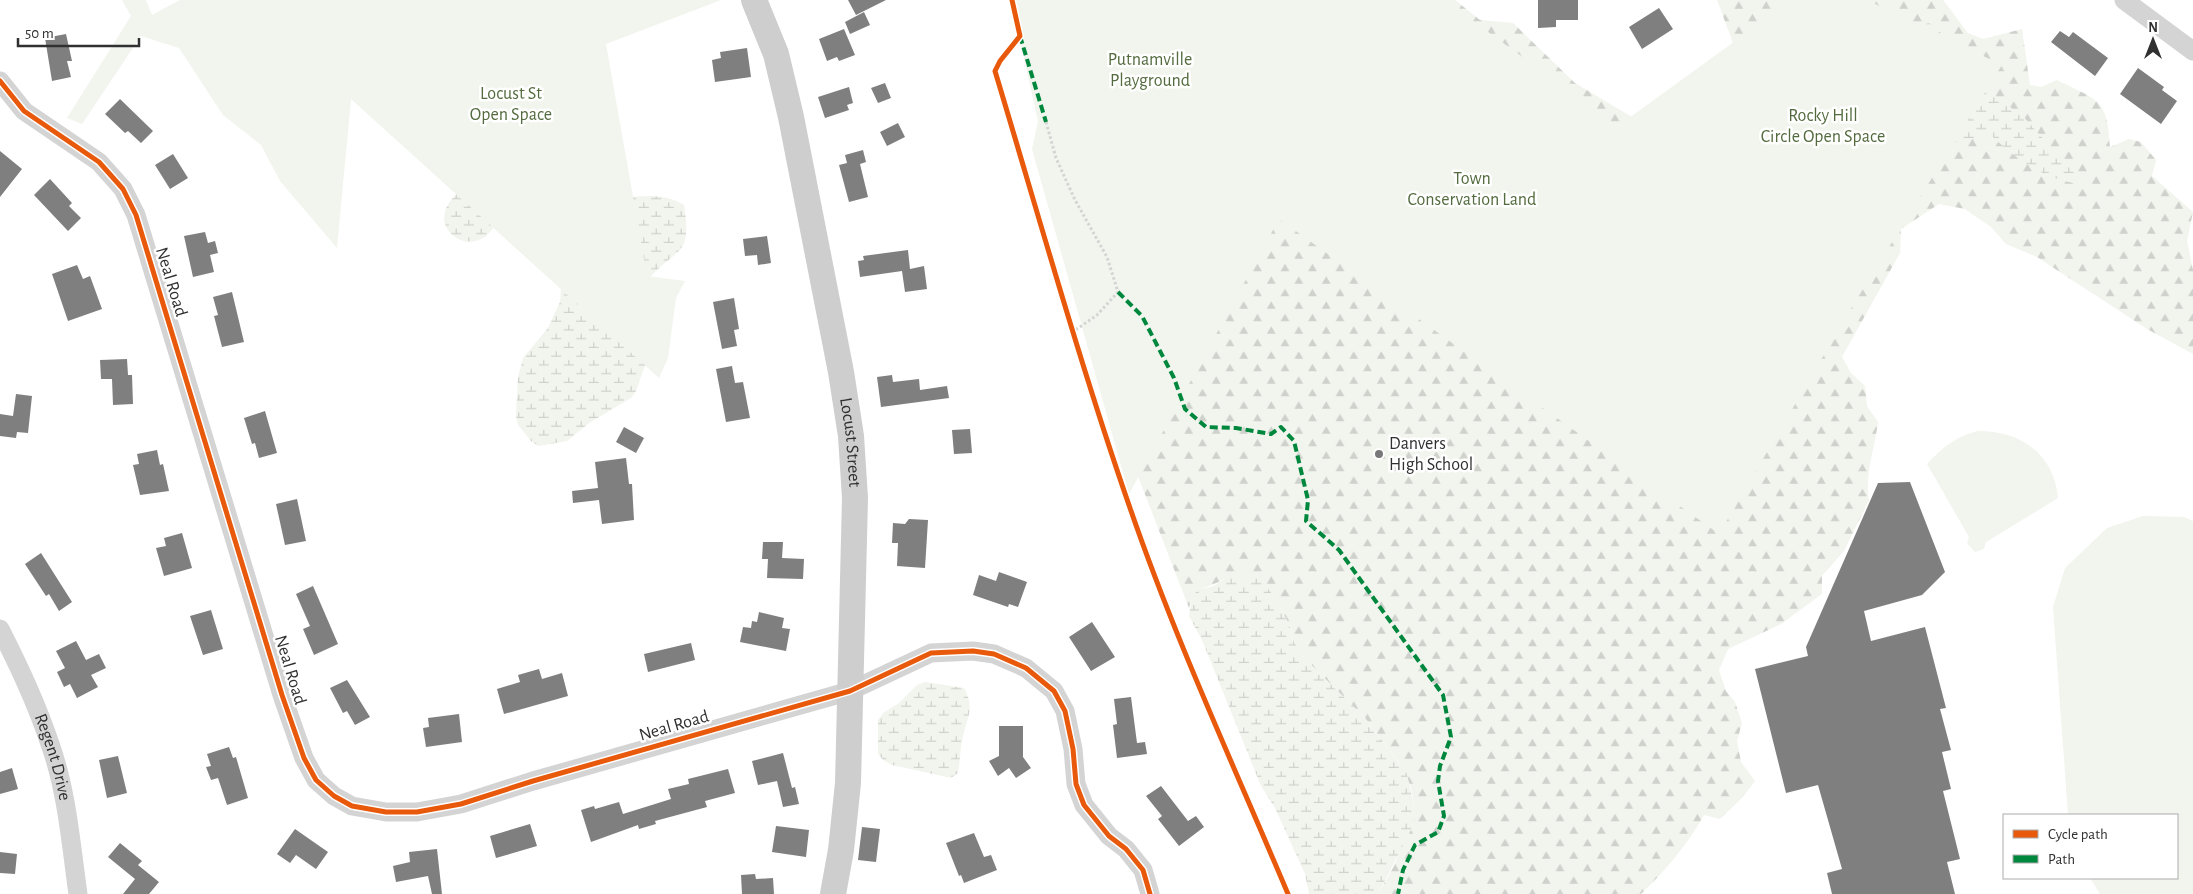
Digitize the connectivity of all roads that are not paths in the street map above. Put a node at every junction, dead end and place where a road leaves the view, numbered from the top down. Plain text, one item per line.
1 (754, 0) edge
2 (2129, 1) edge
3 (2193, 51) edge
4 (0, 81) edge
5 (0, 629) edge
6 (850, 690) junction
7 (78, 894) edge
8 (833, 894) edge
9 (1150, 894) edge

1 - 6 main road, Locust Street
2 - 3 street
4 - 6 street, Neal Road
5 - 7 street, Regent Drive
6 - 8 main road, Locust Street
6 - 9 street, Neal Road

